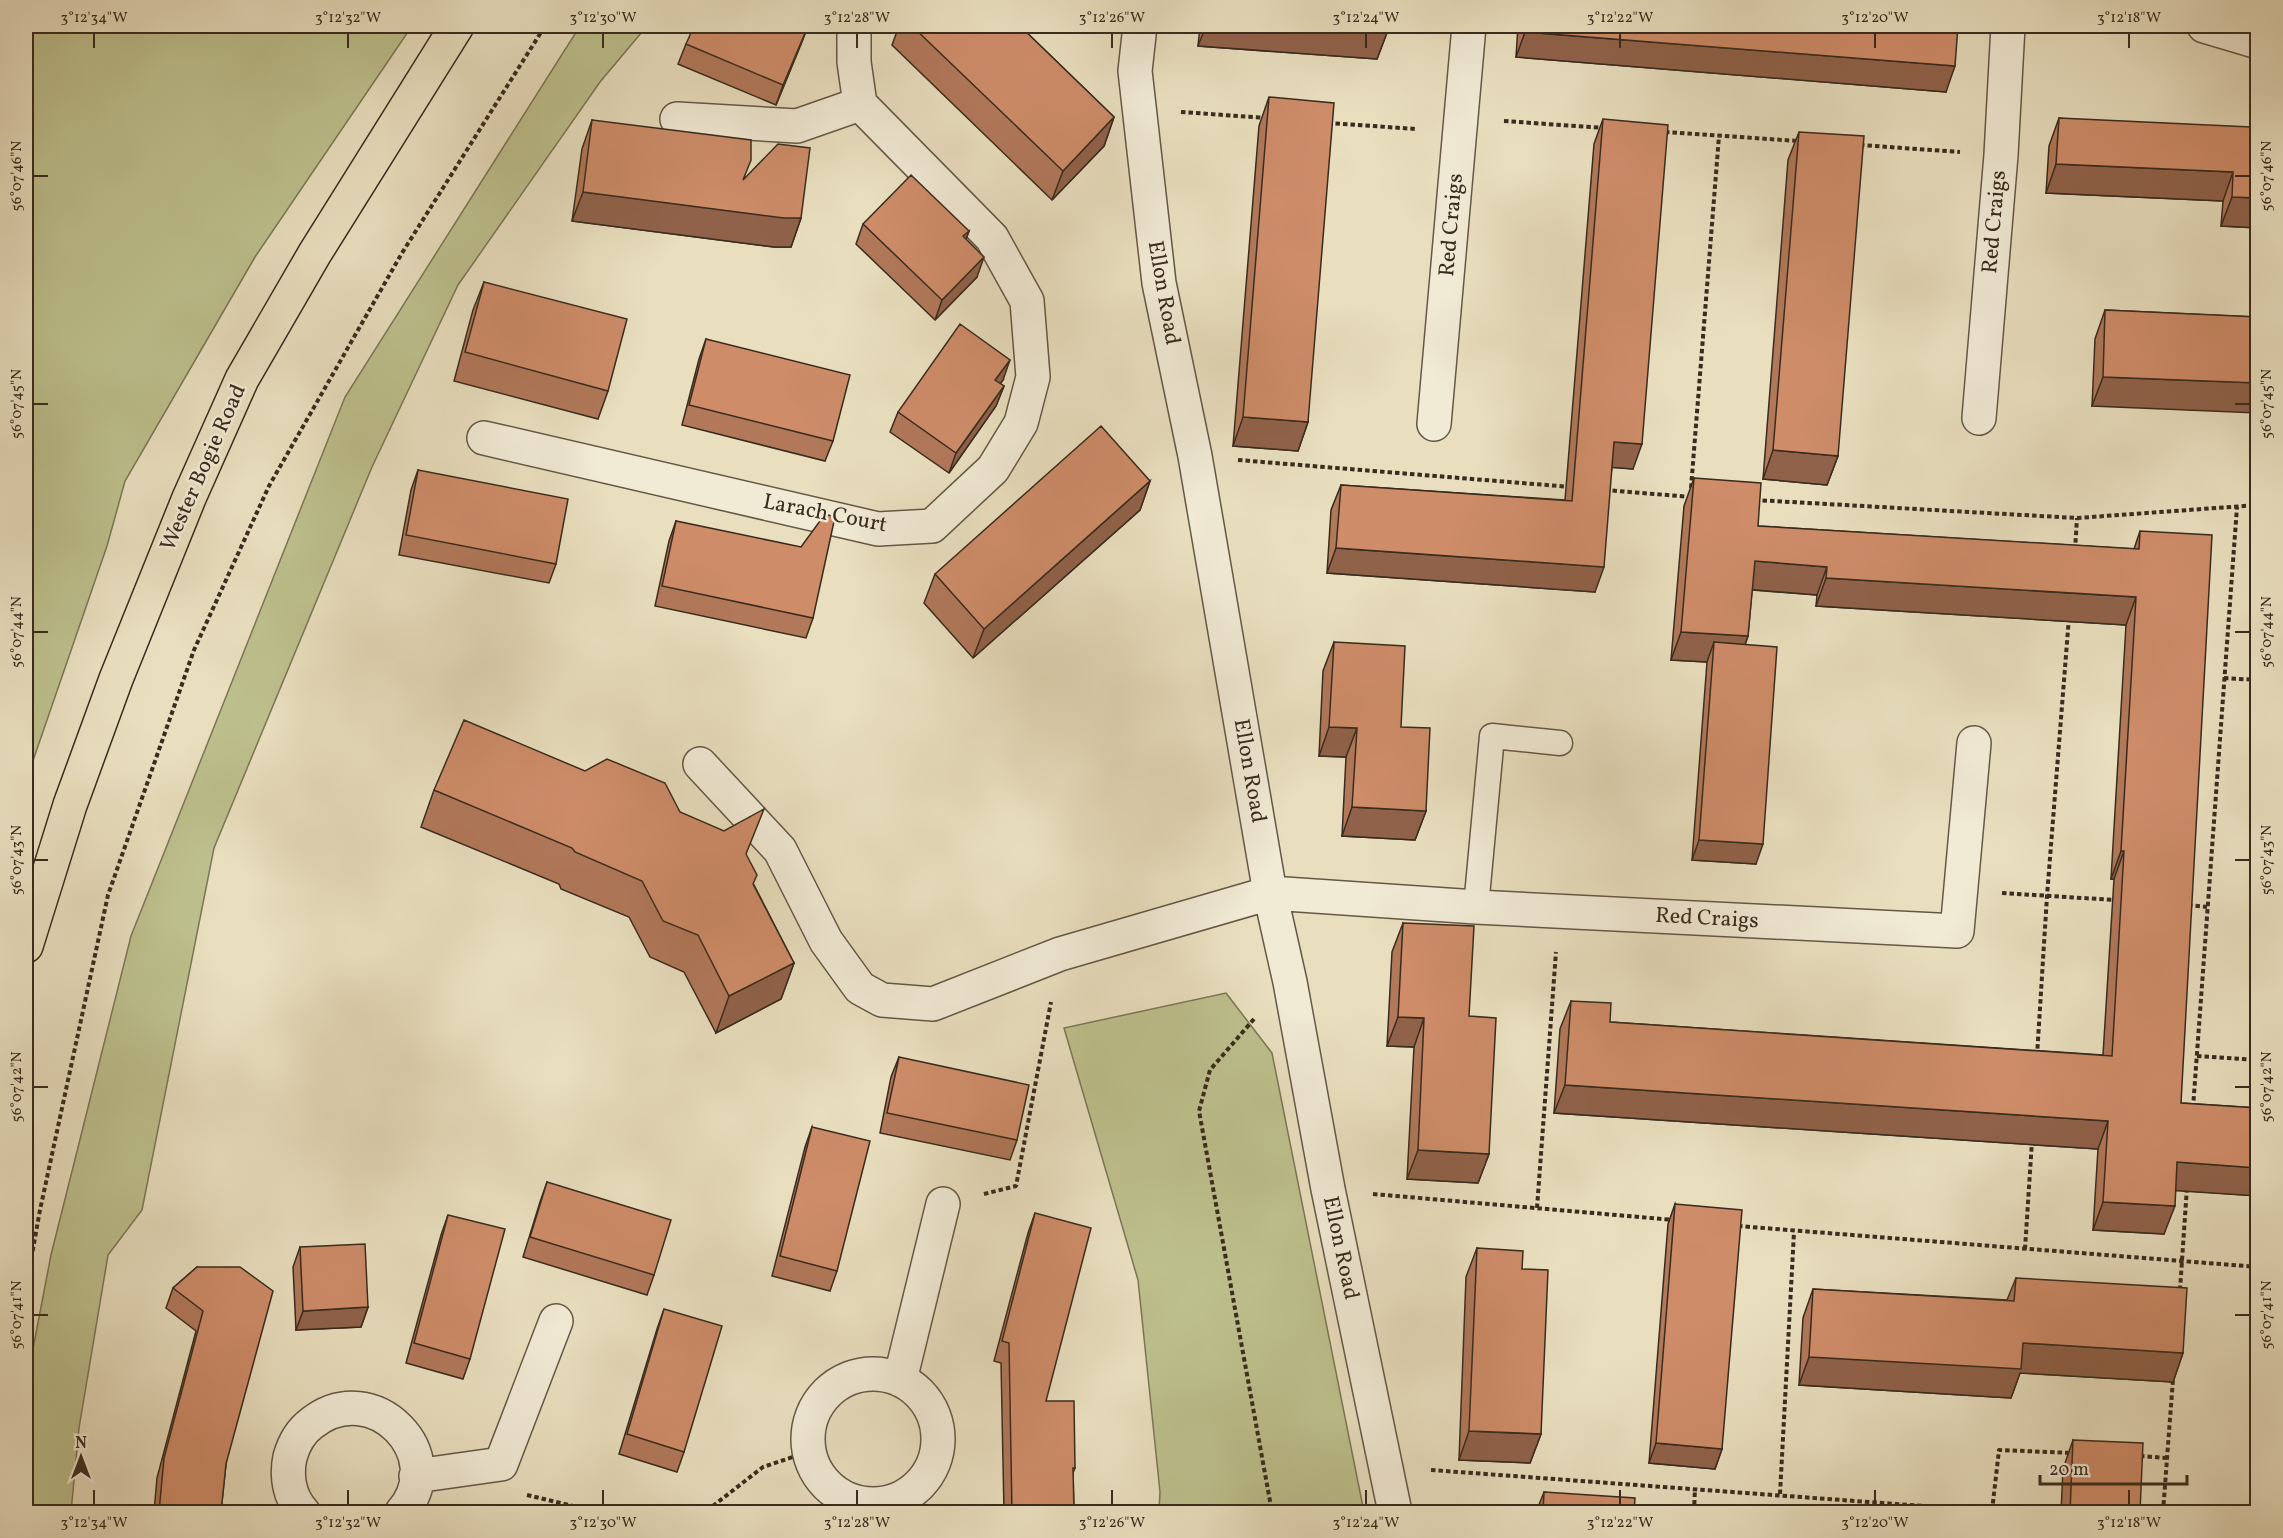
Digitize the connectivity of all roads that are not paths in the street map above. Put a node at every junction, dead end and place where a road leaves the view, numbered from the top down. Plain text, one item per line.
1 (457, 26) edge
2 (854, 26) edge
3 (1140, 26) edge
4 (1469, 26) edge
5 (2008, 26) edge
6 (2204, 26) edge
7 (2258, 42) edge
8 (860, 104) junction
9 (677, 119) dead end
10 (1978, 418) dead end
11 (1434, 424) dead end
12 (484, 438) dead end
13 (1560, 742) dead end
14 (1974, 743) dead end
15 (700, 764) dead end
16 (1270, 893) junction
17 (1476, 907) junction
18 (26, 946) edge
19 (943, 1204) road end
20 (556, 1322) dead end
21 (900, 1380) junction
22 (416, 1476) junction
23 (911, 1503) edge
24 (303, 1512) edge
25 (402, 1512) edge
26 (1395, 1512) edge

1 - 18 main road, Wester Bogie Road
2 - 8 street
3 - 16 street, Ellon Road
4 - 11 street, Red Craigs
5 - 10 street, Red Craigs
6 - 7 street
8 - 9 street
8 - 12 street, Larach Court
13 - 17 lane
14 - 17 street, Red Craigs
15 - 16 street
16 - 17 street, Red Craigs
16 - 26 street, Ellon Road
19 - 21 street
20 - 22 street
21 - 23 street
21 - 23 street
22 - 24 street
22 - 25 street

